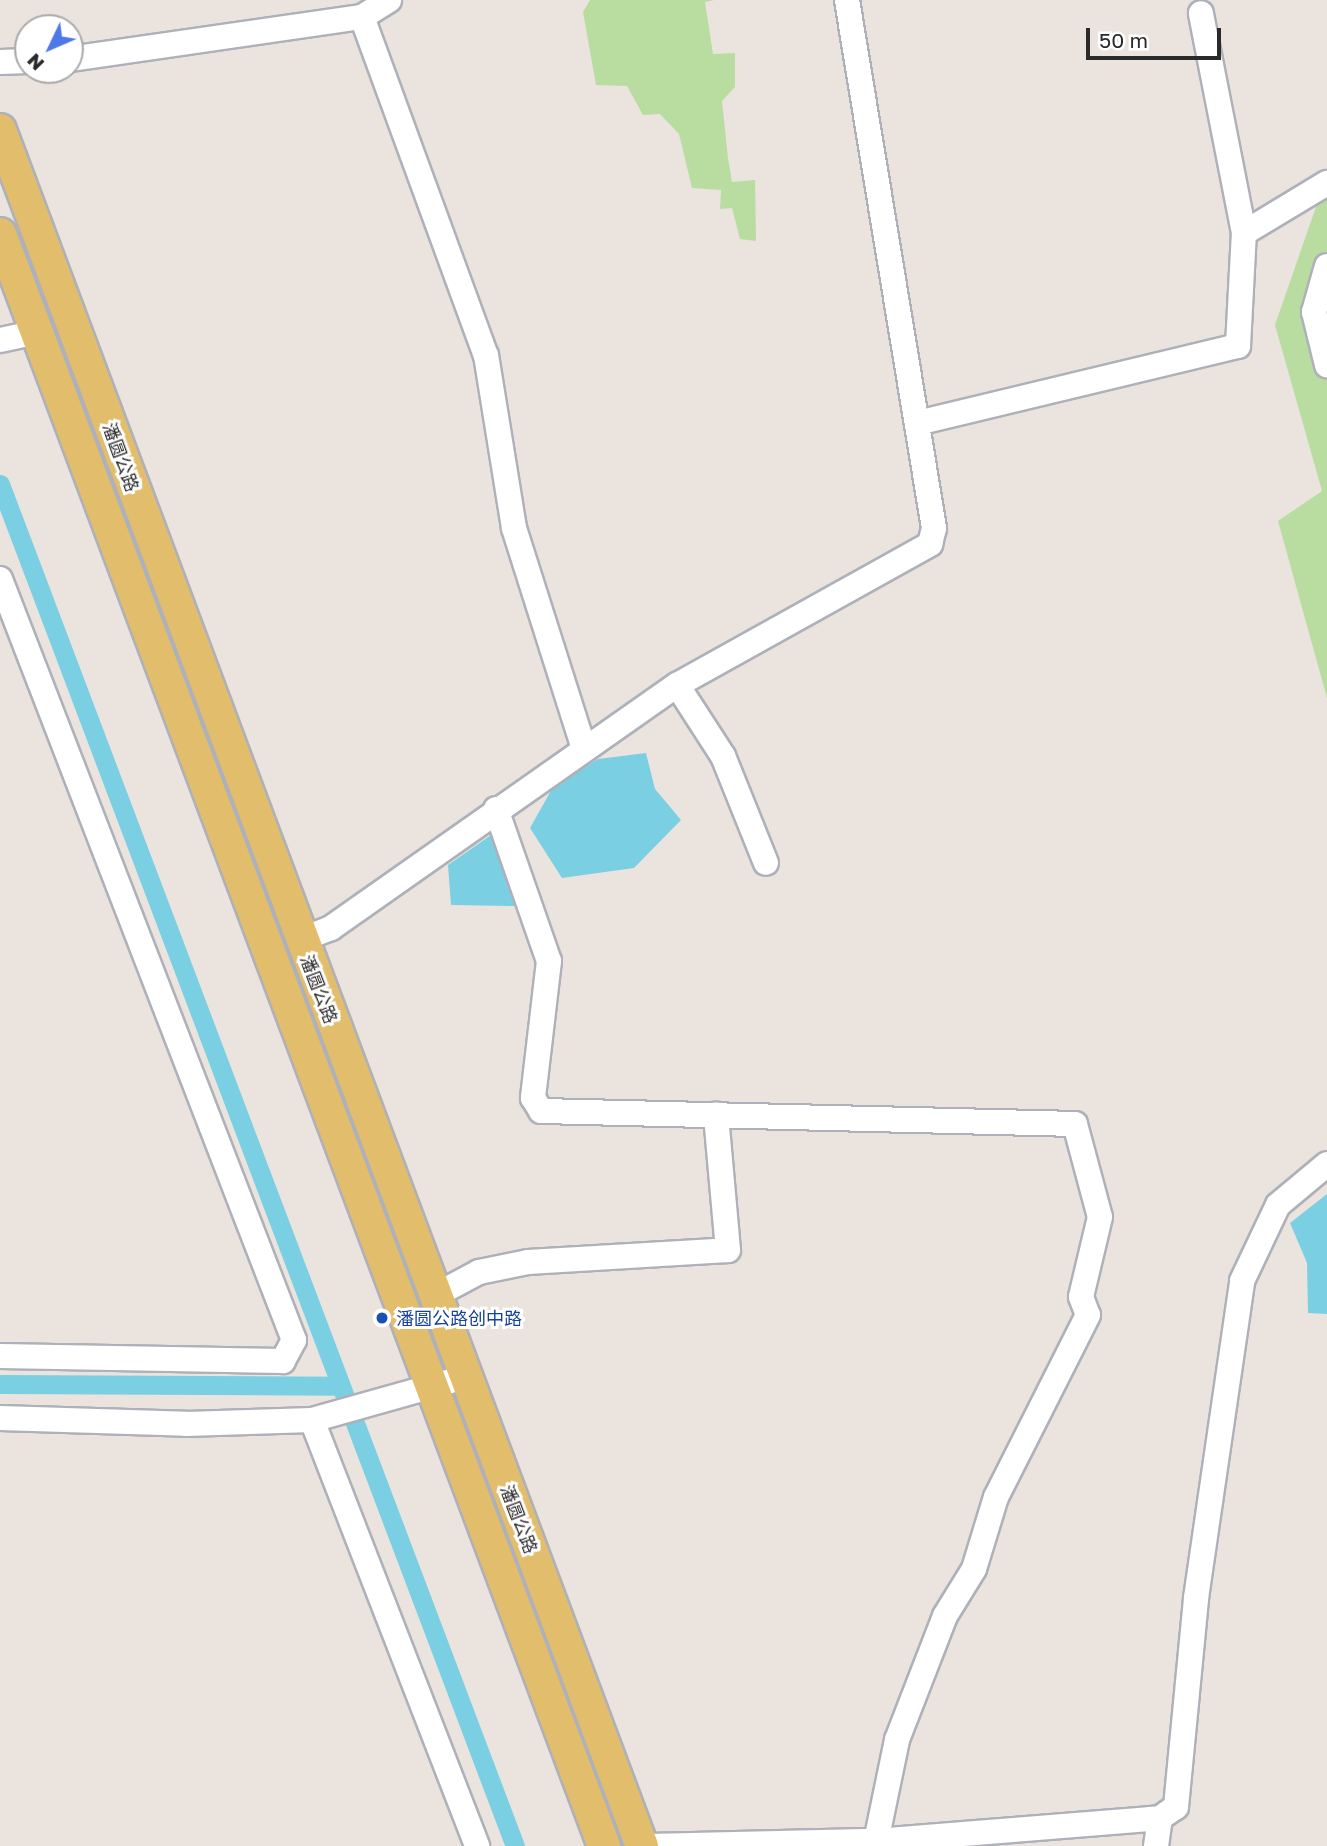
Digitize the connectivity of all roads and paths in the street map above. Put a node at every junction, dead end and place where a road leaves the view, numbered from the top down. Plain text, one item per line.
1 (389, 0) edge
2 (847, 0) edge
3 (1201, 13) dead end
4 (362, 18) junction
5 (84, 58) edge
6 (0, 130) edge
7 (1327, 183) edge
8 (1244, 233) junction
9 (0, 234) edge
10 (1327, 266) edge
11 (37, 332) junction
12 (0, 340) edge
13 (1327, 365) edge
14 (917, 423) junction
15 (0, 579) edge
16 (677, 685) junction
17 (583, 745) junction
18 (496, 809) junction
19 (766, 863) dead end
20 (300, 940) junction
21 (716, 1115) junction
22 (1327, 1164) edge
23 (434, 1296) junction
24 (0, 1356) edge
25 (465, 1377) junction
26 (433, 1388) junction
27 (0, 1418) edge
28 (312, 1420) junction
29 (1160, 1818) junction
30 (876, 1841) junction
31 (477, 1846) edge
32 (604, 1846) edge
33 (642, 1846) edge
34 (648, 1846) edge
35 (1156, 1846) edge

1 - 4 street
2 - 14 street
3 - 8 street
4 - 5 street
4 - 17 street
6 - 20 main road, 潘圆公路
7 - 8 street
8 - 14 street
9 - 11 main road, 潘圆公路
10 - 13 street
11 - 12 street
11 - 26 main road, 潘圆公路
14 - 16 street
15 - 24 street
16 - 17 street
16 - 19 street
17 - 18 street
18 - 20 street
18 - 21 street
20 - 23 main road, 潘圆公路
21 - 23 street
21 - 30 street
22 - 29 street
23 - 25 main road, 潘圆公路
25 - 26 street
25 - 33 main road, 潘圆公路
26 - 28 street
26 - 32 main road, 潘圆公路
27 - 28 street
28 - 31 street
29 - 30 street
29 - 35 street
30 - 34 street

